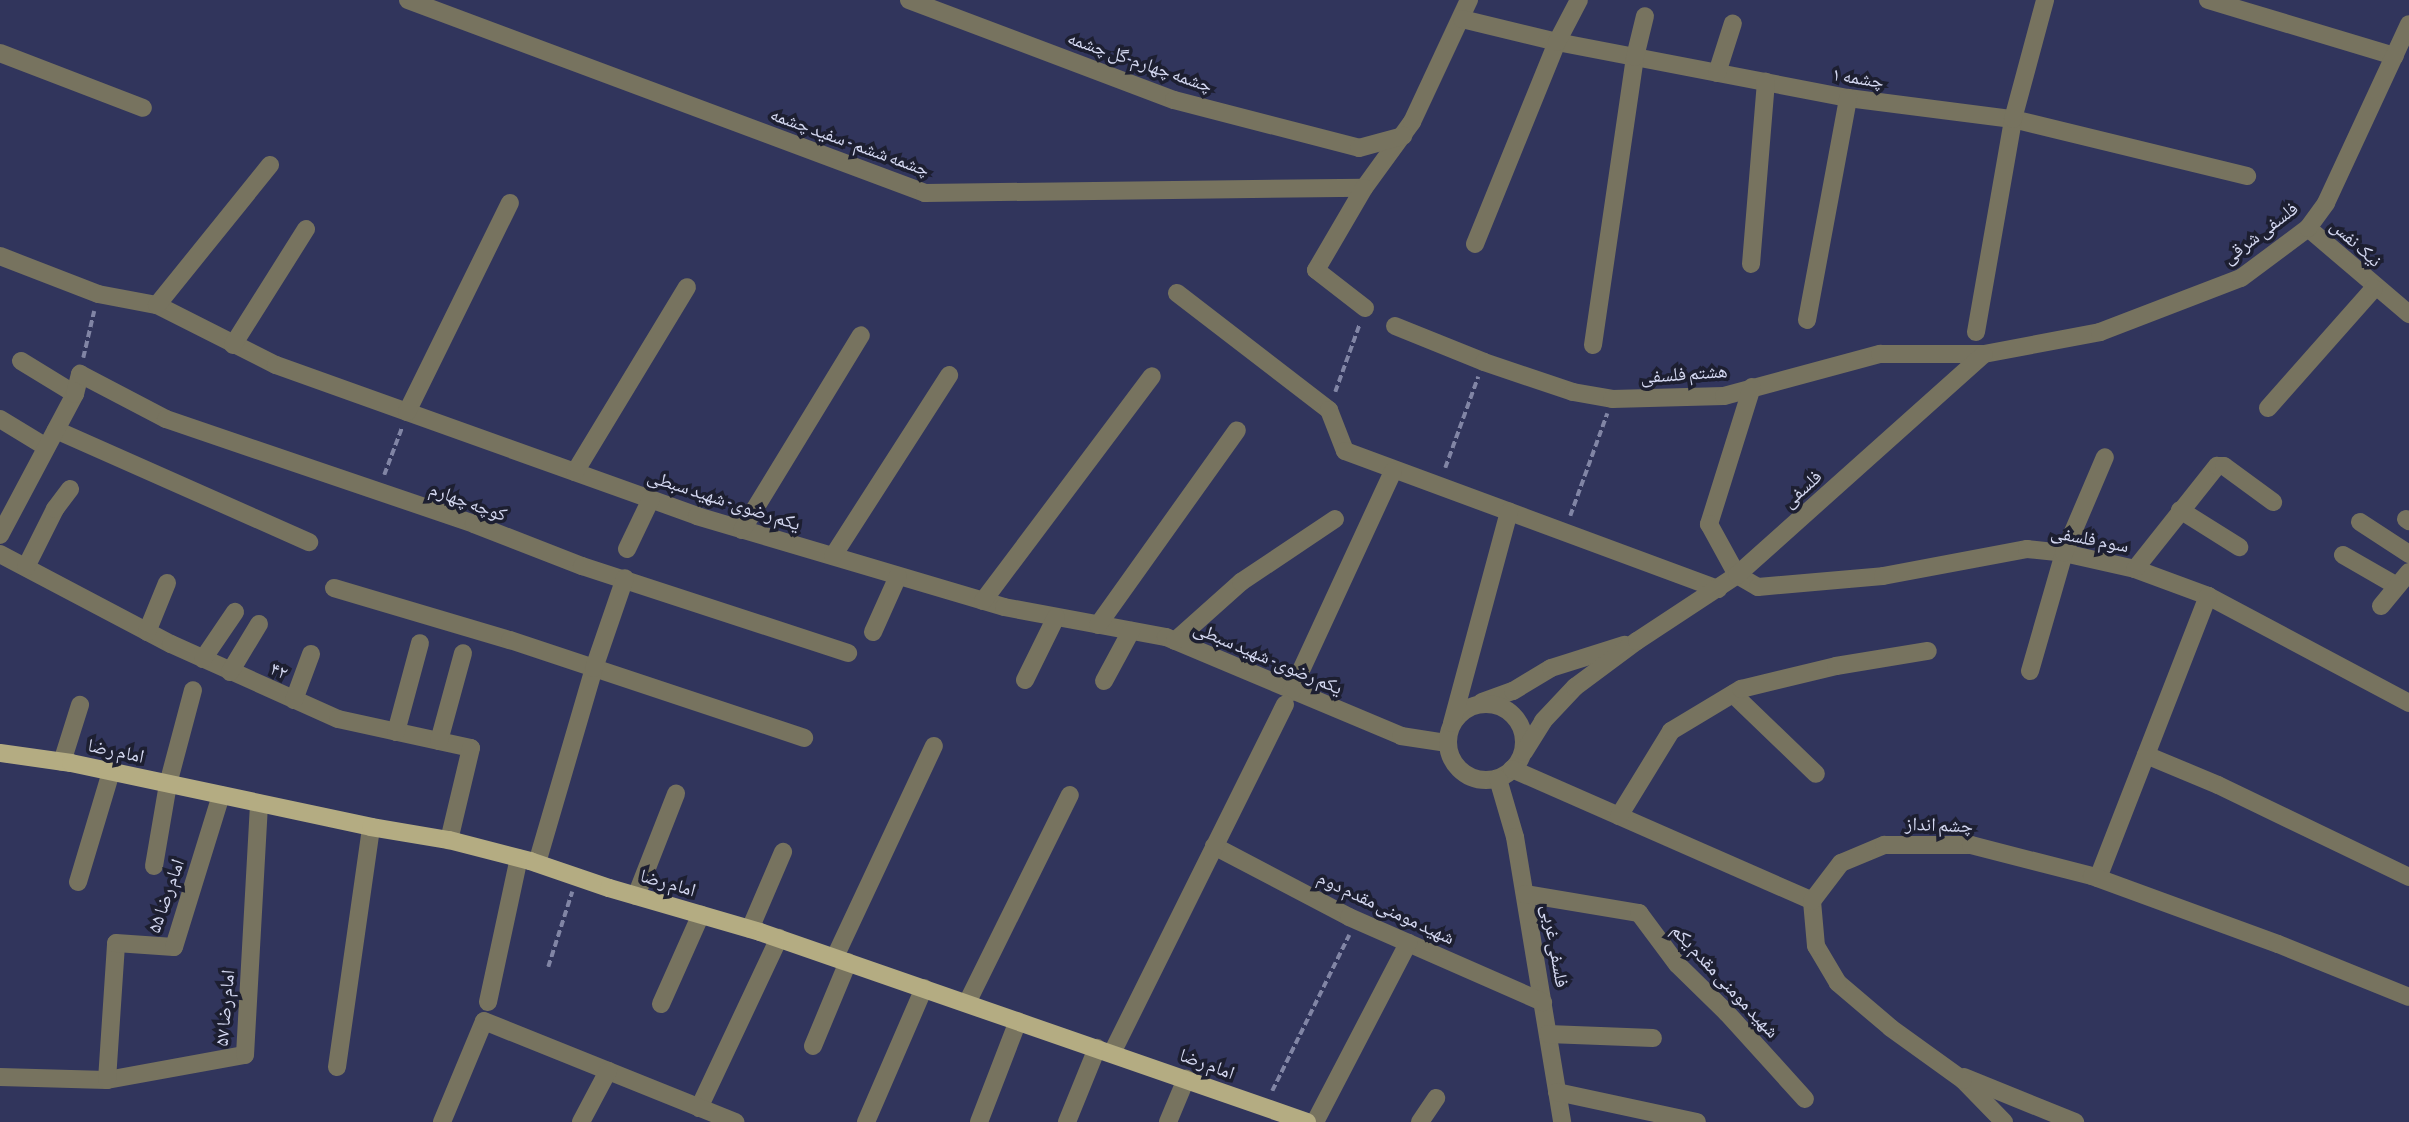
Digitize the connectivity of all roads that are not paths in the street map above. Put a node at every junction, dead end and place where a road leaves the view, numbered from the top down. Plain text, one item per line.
1 (408, 0) edge
2 (909, 0) edge
3 (1469, 0) edge
4 (1579, 0) edge
5 (2045, 0) edge
6 (2208, 0) edge
7 (1645, 16) dead end
8 (1462, 19) junction
9 (1734, 23) dead end
10 (2409, 24) edge
11 (1557, 42) junction
12 (0, 53) edge
13 (2395, 55) junction
14 (1635, 57) junction
15 (1717, 73) junction
16 (1766, 82) junction
17 (1848, 99) junction
18 (143, 108) dead end
19 (2013, 119) junction
20 (1403, 136) junction
21 (270, 165) dead end
22 (2247, 176) dead end
23 (1364, 188) junction
24 (510, 202) dead end
25 (2308, 228) junction
26 (306, 229) dead end
27 (1475, 244) dead end
28 (0, 256) edge
29 (1751, 264) dead end
30 (687, 287) dead end
31 (2374, 288) junction
32 (1177, 293) dead end
33 (157, 304) junction
34 (1365, 308) road end
35 (2409, 314) edge
36 (1807, 320) dead end
37 (1395, 326) dead end
38 (1976, 331) dead end
39 (861, 335) dead end
40 (233, 345) junction
41 (1593, 345) dead end
42 (1984, 354) junction
43 (21, 361) dead end
44 (949, 375) dead end
45 (1152, 376) dead end
46 (1752, 387) junction
47 (75, 394) junction
48 (2268, 408) dead end
49 (407, 412) junction
50 (0, 419) edge
51 (56, 430) junction
52 (1237, 430) dead end
53 (46, 447) junction
54 (2105, 457) dead end
55 (1393, 471) junction
56 (575, 472) junction
57 (70, 489) dead end
58 (651, 499) junction
59 (2273, 502) dead end
60 (2180, 510) junction
61 (1509, 512) junction
62 (1335, 519) dead end
63 (2360, 522) dead end
64 (742, 530) junction
65 (0, 535) edge
66 (309, 542) dead end
67 (2239, 547) dead end
68 (627, 549) dead end
69 (2064, 553) junction
70 (0, 554) edge
71 (2409, 554) edge
72 (2343, 555) dead end
73 (833, 556) junction
74 (26, 567) junction
75 (2135, 569) junction
76 (1737, 575) junction
77 (898, 576) junction
78 (625, 578) junction
79 (2403, 579) edge
80 (167, 583) dead end
81 (334, 588) dead end
82 (1718, 589) junction
83 (2208, 596) junction
84 (983, 601) junction
85 (2381, 606) dead end
86 (234, 612) dead end
87 (1056, 617) junction
88 (259, 624) dead end
89 (1098, 625) junction
90 (1131, 631) junction
91 (147, 632) junction
92 (873, 632) dead end
93 (1175, 641) junction
94 (1637, 641) junction
95 (420, 643) dead end
96 (1928, 651) dead end
97 (463, 653) dead end
98 (848, 653) dead end
99 (312, 654) dead end
100 (202, 659) junction
101 (594, 668) junction
102 (2029, 671) dead end
103 (230, 672) junction
104 (1025, 680) dead end
105 (1104, 681) dead end
106 (193, 690) dead end
107 (1733, 694) junction
108 (1288, 698) junction
109 (294, 700) junction
110 (2409, 704) edge
111 (80, 705) dead end
112 (1474, 705) junction
113 (1452, 723) junction
114 (397, 732) junction
115 (804, 738) dead end
116 (439, 741) junction
117 (1447, 743) junction
118 (934, 746) dead end
119 (1524, 752) junction
120 (0, 753) edge
121 (2146, 755) junction
122 (62, 762) junction
123 (111, 772) junction
124 (1505, 774) junction
125 (1816, 774) dead end
126 (168, 784) junction
127 (676, 793) dead end
128 (221, 796) junction
129 (1070, 796) dead end
130 (259, 803) junction
131 (1619, 816) junction
132 (371, 827) junction
133 (449, 840) junction
134 (1214, 846) junction
135 (783, 852) dead end
136 (519, 858) junction
137 (537, 863) junction
138 (154, 866) dead end
139 (2409, 877) edge
140 (2098, 878) junction
141 (78, 882) dead end
142 (1525, 894) junction
143 (636, 896) junction
144 (1812, 901) junction
145 (701, 914) junction
146 (750, 929) junction
147 (779, 938) junction
148 (1408, 943) junction
149 (842, 960) junction
150 (924, 988) junction
151 (2409, 997) edge
152 (488, 1002) dead end
153 (1543, 1002) junction
154 (967, 1003) junction
155 (662, 1004) dead end
156 (1018, 1021) junction
157 (1548, 1034) junction
158 (1653, 1038) dead end
159 (813, 1046) dead end
160 (1105, 1050) junction
161 (337, 1067) dead end
162 (608, 1071) junction
163 (1951, 1072) junction
164 (0, 1077) edge
165 (1186, 1079) junction
166 (107, 1080) junction
167 (1557, 1092) junction
168 (1436, 1097) dead end
169 (1805, 1099) dead end
170 (699, 1108) junction
171 (1297, 1120) edge
172 (443, 1122) edge
173 (581, 1122) edge
174 (734, 1122) edge
175 (866, 1122) edge
176 (979, 1122) edge
177 (1067, 1122) edge
178 (1168, 1122) edge
179 (1315, 1122) edge
180 (1420, 1122) edge
181 (1562, 1122) edge
182 (1697, 1122) edge
183 (2004, 1122) edge
184 (2075, 1122) edge

1 - 23 street, چشمه ششم - سفید چشمه
2 - 20 street, چشمه چهارم-گل چشمه
3 - 8 street
4 - 11 street
5 - 19 street
6 - 13 street
7 - 14 street
8 - 11 street, چشمه ۱
8 - 20 street
9 - 15 street
10 - 13 street, فلسفی شرقی
11 - 14 street, چشمه ۱
11 - 27 street
12 - 18 street
13 - 25 street, فلسفی شرقی
14 - 15 street, چشمه ۱
14 - 41 street
15 - 16 street, چشمه ۱
16 - 17 street, چشمه ۱
16 - 29 street
17 - 19 street, چشمه ۱
17 - 36 street
19 - 22 street, چشمه ۱
19 - 38 street
20 - 23 street
21 - 33 street
23 - 34 street
24 - 49 street
25 - 31 street, نیک نفس
25 - 42 street, فلسفی شرقی
26 - 40 street
28 - 33 street, یکم رضوی- شهید سبطی
30 - 56 street
31 - 35 street, نیک نفس
31 - 48 street
32 - 55 street
33 - 40 street, یکم رضوی- شهید سبطی
37 - 46 street, هشتم فلسفی
39 - 64 street
40 - 49 street, یکم رضوی- شهید سبطی
42 - 46 street, هشتم فلسفی
42 - 76 street, فلسفی
43 - 47 street
44 - 73 street
45 - 84 street
46 - 76 street
47 - 51 street
47 - 78 street, کوچه چهارم
49 - 56 street, یکم رضوی- شهید سبطی
50 - 53 street
51 - 53 street
51 - 66 street
52 - 89 street
53 - 65 street
54 - 69 street
55 - 61 street
55 - 108 street
56 - 58 street, یکم رضوی- شهید سبطی
57 - 74 street
58 - 64 street, یکم رضوی- شهید سبطی
58 - 68 street
59 - 60 street
60 - 67 street
60 - 75 street
61 - 82 street
61 - 113 street
62 - 93 street
63 - 71 street
64 - 73 street, یکم رضوی- شهید سبطی
69 - 75 street, سوم فلسفی
69 - 76 street, سوم فلسفی
69 - 102 street
70 - 74 street, ۴۲
72 - 79 street
73 - 77 street, یکم رضوی- شهید سبطی
74 - 91 street, ۴۲
75 - 83 street, سوم فلسفی
76 - 82 street, فلسفی
77 - 84 street, یکم رضوی- شهید سبطی
77 - 92 street
78 - 98 street, کوچه چهارم
78 - 101 street
79 - 85 street
80 - 91 street
81 - 101 street
82 - 94 street, فلسفی
83 - 110 street, سوم فلسفی
83 - 121 street
84 - 87 street, یکم رضوی- شهید سبطی
86 - 100 street
87 - 89 street, یکم رضوی- شهید سبطی
87 - 104 street
88 - 103 street
89 - 90 street, یکم رضوی- شهید سبطی
90 - 93 street, یکم رضوی- شهید سبطی
90 - 105 street
91 - 100 street, ۴۲
93 - 108 street, یکم رضوی- شهید سبطی
94 - 112 street
94 - 119 street
95 - 114 street
96 - 107 street
97 - 116 street
99 - 109 street
100 - 103 street, ۴۲
101 - 115 street
101 - 137 street
103 - 109 street, ۴۲
106 - 126 street
107 - 125 street
107 - 131 street
108 - 117 street, یکم رضوی- شهید سبطی
108 - 134 street
109 - 114 street, ۴۲
111 - 122 street
112 - 113 street
112 - 119 street
113 - 117 street
114 - 116 street, ۴۲
116 - 133 street, ۴۲
117 - 124 street
118 - 149 street
119 - 124 street
120 - 122 main road, امام رضا
121 - 139 street
121 - 140 street
122 - 123 main road, امام رضا
123 - 126 main road, امام رضا
123 - 141 street
124 - 131 street
124 - 142 street, فلسفی غربی
126 - 128 main road, امام رضا
126 - 138 street
127 - 143 street
128 - 130 main road, امام رضا
128 - 166 street, ۵۵ امام رضا
129 - 154 street
130 - 132 main road, امام رضا
130 - 166 street, امام رضا ۵۷
131 - 144 street
132 - 133 main road, امام رضا
132 - 161 street
133 - 136 main road, امام رضا
134 - 148 street, شهید مومنی مقدم دوم
134 - 160 street
135 - 146 street
136 - 137 main road, امام رضا
136 - 152 street
137 - 143 main road, امام رضا
140 - 144 street, چشم انداز
140 - 151 street, چشم انداز
142 - 153 street, فلسفی غربی
142 - 169 street, شهید مومنی مقدم یکم
143 - 145 main road, امام رضا
144 - 163 street
145 - 146 main road, امام رضا
145 - 155 street
146 - 147 main road, امام رضا
147 - 149 main road, امام رضا
147 - 170 street
148 - 153 street, شهید مومنی مقدم دوم
148 - 179 street
149 - 150 main road, امام رضا
149 - 159 street
150 - 154 main road, امام رضا
150 - 175 street
153 - 157 street, فلسفی غربی
154 - 156 main road, امام رضا
156 - 160 main road, امام رضا
156 - 176 street
157 - 158 street
157 - 167 street, فلسفی غربی
160 - 165 main road, امام رضا
160 - 177 street
162 - 170 street
162 - 172 street
162 - 173 street
163 - 183 street
163 - 184 street
164 - 166 street, امام رضا ۵۷
165 - 171 main road, امام رضا
165 - 178 street
167 - 181 street, فلسفی غربی
167 - 182 street
168 - 180 street
170 - 174 street

